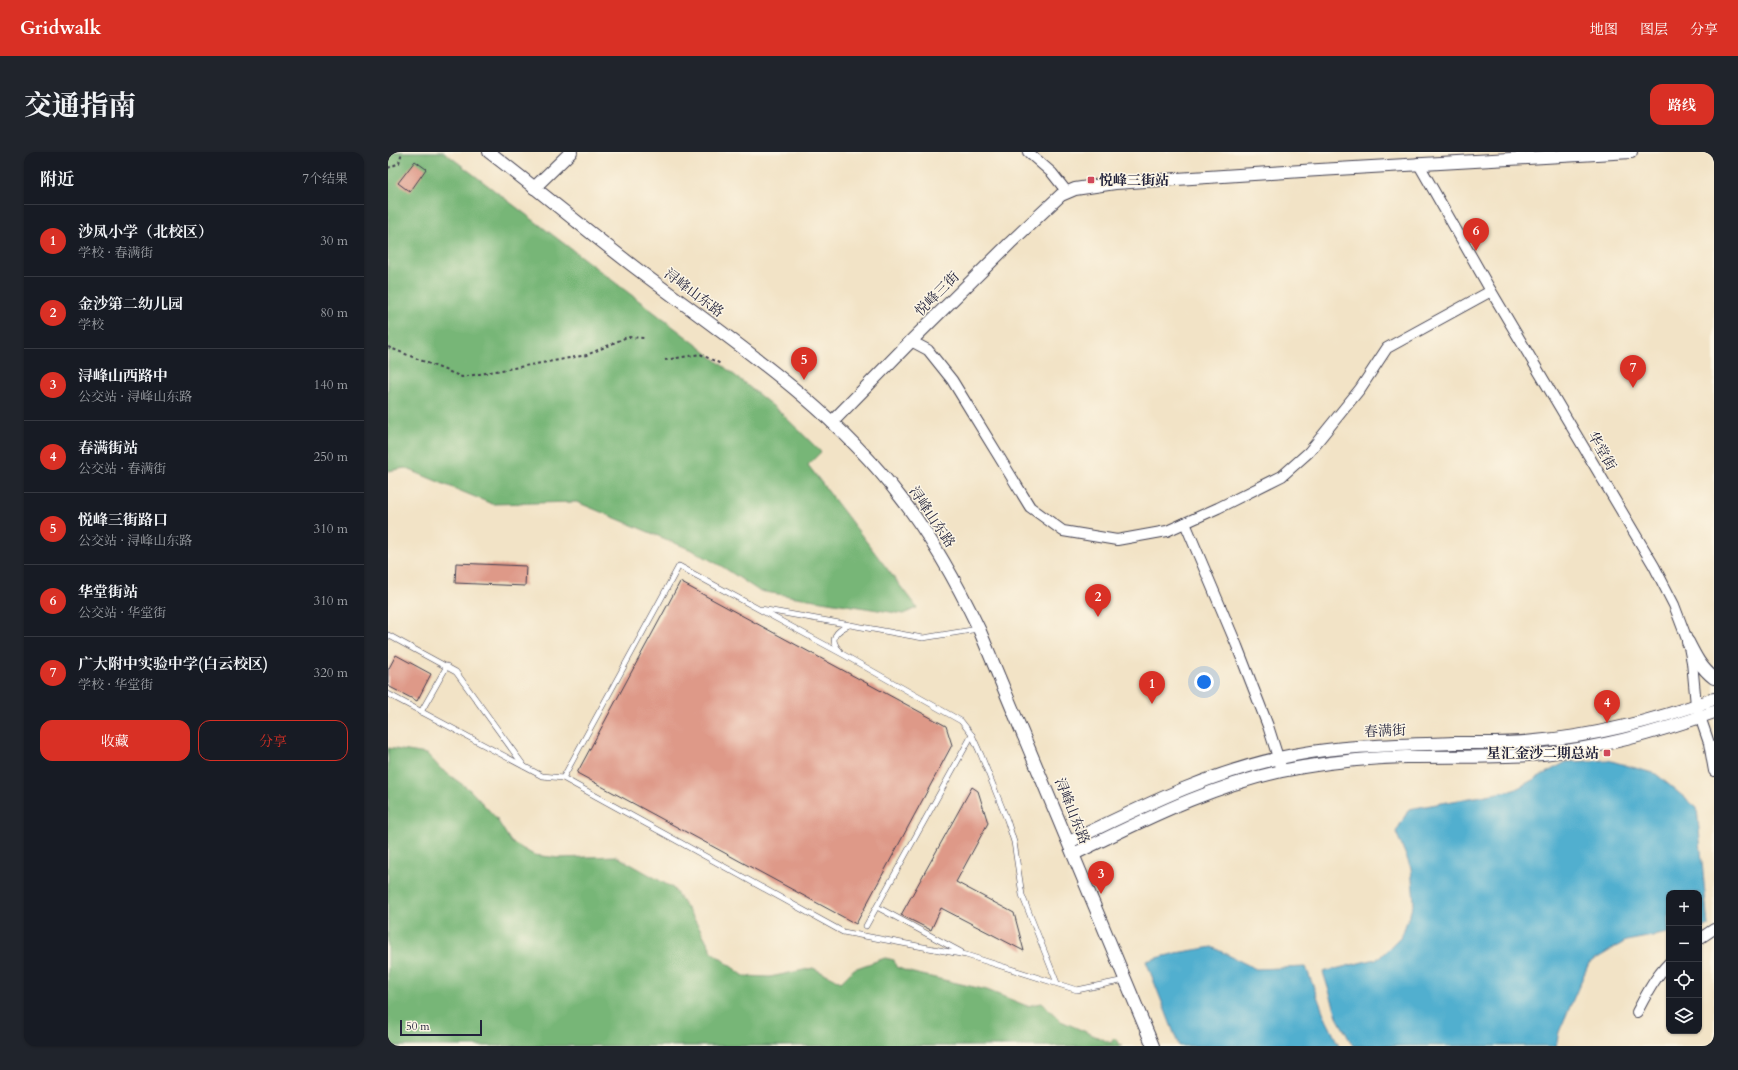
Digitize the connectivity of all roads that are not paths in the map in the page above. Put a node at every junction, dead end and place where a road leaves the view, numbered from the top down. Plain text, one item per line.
1 (490, 152) edge
2 (571, 152) edge
3 (1028, 152) edge
4 (1631, 152) edge
5 (1418, 163) junction
6 (534, 188) junction
7 (1067, 192) junction
8 (1491, 291) junction
9 (911, 341) junction
10 (832, 422) junction
11 (1185, 523) junction
12 (756, 608) junction
13 (849, 625) junction
14 (979, 629) junction
15 (388, 635) edge
16 (1688, 642) junction
17 (844, 655) junction
18 (446, 666) junction
19 (1714, 678) edge
20 (388, 694) edge
21 (1714, 699) edge
22 (1698, 711) junction
23 (421, 712) junction
24 (1714, 712) edge
25 (972, 735) junction
26 (1279, 758) junction
27 (524, 767) junction
28 (1282, 770) junction
29 (1714, 771) edge
30 (563, 778) junction
31 (1069, 842) junction
32 (1074, 854) junction
33 (877, 907) junction
34 (866, 926) dead end
35 (1714, 929) edge
36 (1702, 937) edge
37 (966, 955) junction
38 (1666, 966) edge
39 (1125, 980) junction
40 (1057, 983) junction
41 (1637, 1012) dead end
42 (1154, 1046) edge

1 - 6 street, 浔峰山东路
2 - 6 street
3 - 7 street
4 - 5 street, 悦峰三街
5 - 7 street, 悦峰三街
5 - 8 street, 华堂街
6 - 10 street, 浔峰山东路
7 - 9 street, 悦峰三街
8 - 11 street
8 - 16 street, 华堂街
9 - 10 street, 悦峰三街
9 - 11 street
10 - 14 street, 浔峰山东路
11 - 26 street
12 - 13 lane
12 - 17 lane
12 - 30 lane
13 - 14 lane
13 - 17 lane
14 - 31 street, 浔峰山东路
15 - 18 lane
16 - 19 street
16 - 22 street, 华堂街
17 - 25 lane
18 - 23 lane
18 - 27 lane
20 - 23 lane
21 - 22 street, 春满街
22 - 24 street, 春满街
22 - 26 street, 春满街
22 - 28 street, 春满街
22 - 29 street, 华堂街
23 - 27 lane
25 - 33 lane
25 - 40 lane
26 - 28 street
26 - 31 street, 春满街
27 - 30 lane
28 - 32 street, 春满街
30 - 37 lane
31 - 32 street, 浔峰山东路
32 - 39 street, 浔峰山东路
33 - 34 lane
33 - 37 lane
35 - 36 street
37 - 40 lane
38 - 41 street
39 - 40 lane
39 - 42 street, 浔峰山东路

